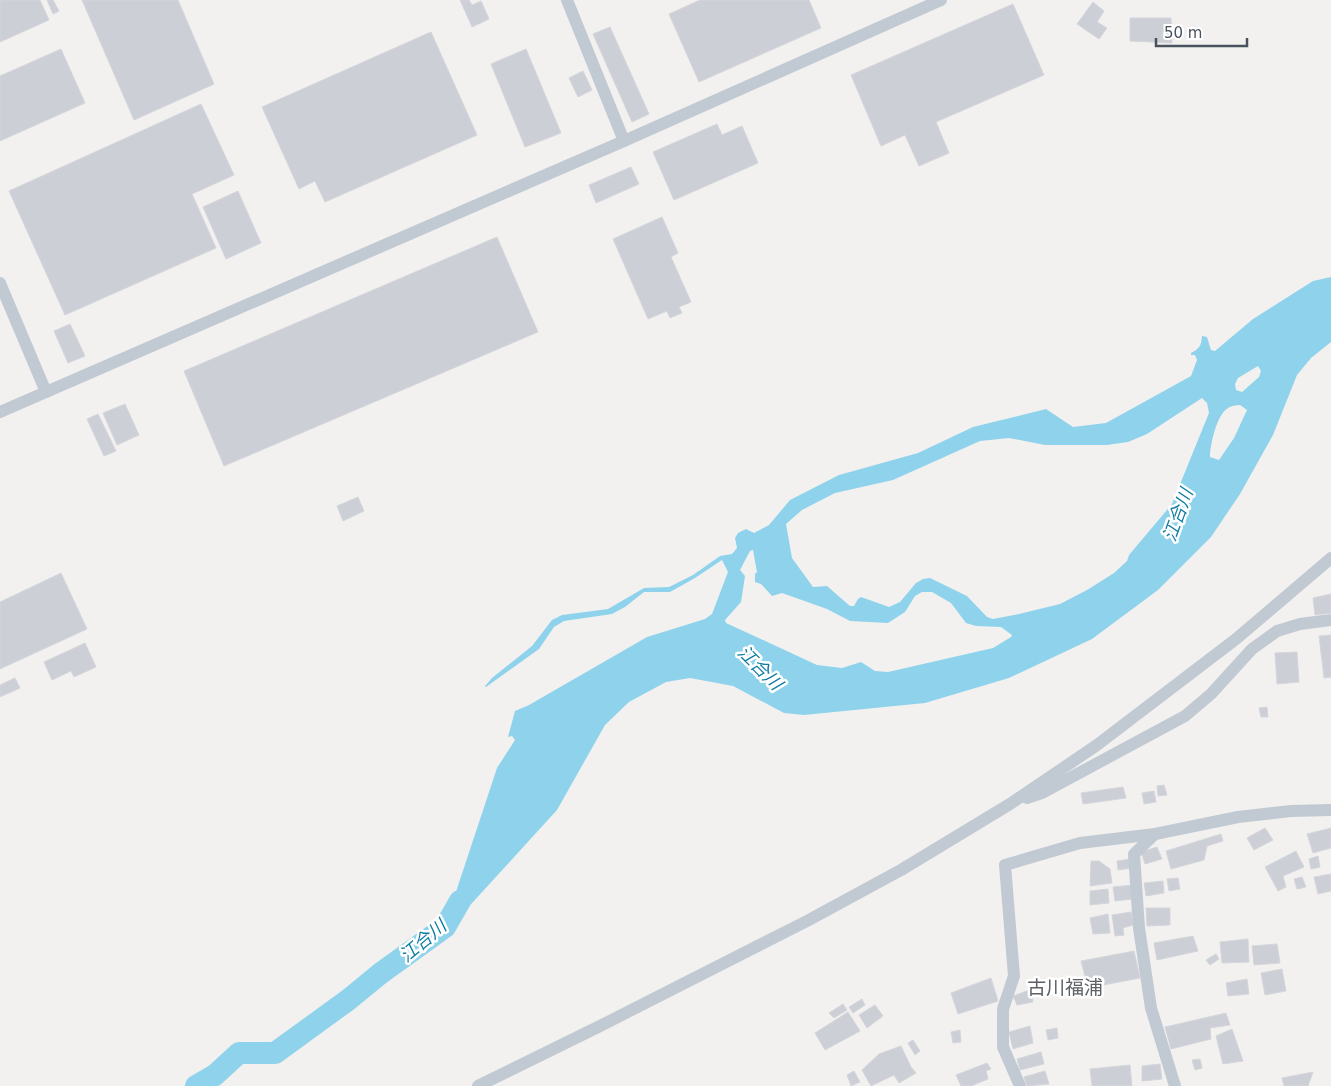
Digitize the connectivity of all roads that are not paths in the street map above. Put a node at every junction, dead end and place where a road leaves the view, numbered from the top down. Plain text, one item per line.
1 (566, 0) edge
2 (941, 0) edge
3 (624, 141) junction
4 (0, 283) edge
5 (46, 392) junction
6 (0, 412) edge
7 (1331, 558) edge
8 (1331, 620) edge
9 (1010, 804) junction
10 (1331, 810) edge
11 (1155, 834) junction
12 (478, 1086) edge
13 (1020, 1086) edge
14 (1175, 1086) edge

1 - 3 street
2 - 3 street
3 - 5 street
4 - 5 street
5 - 6 street
7 - 9 street
8 - 9 street
9 - 12 street
10 - 11 street
11 - 13 street
11 - 14 street

